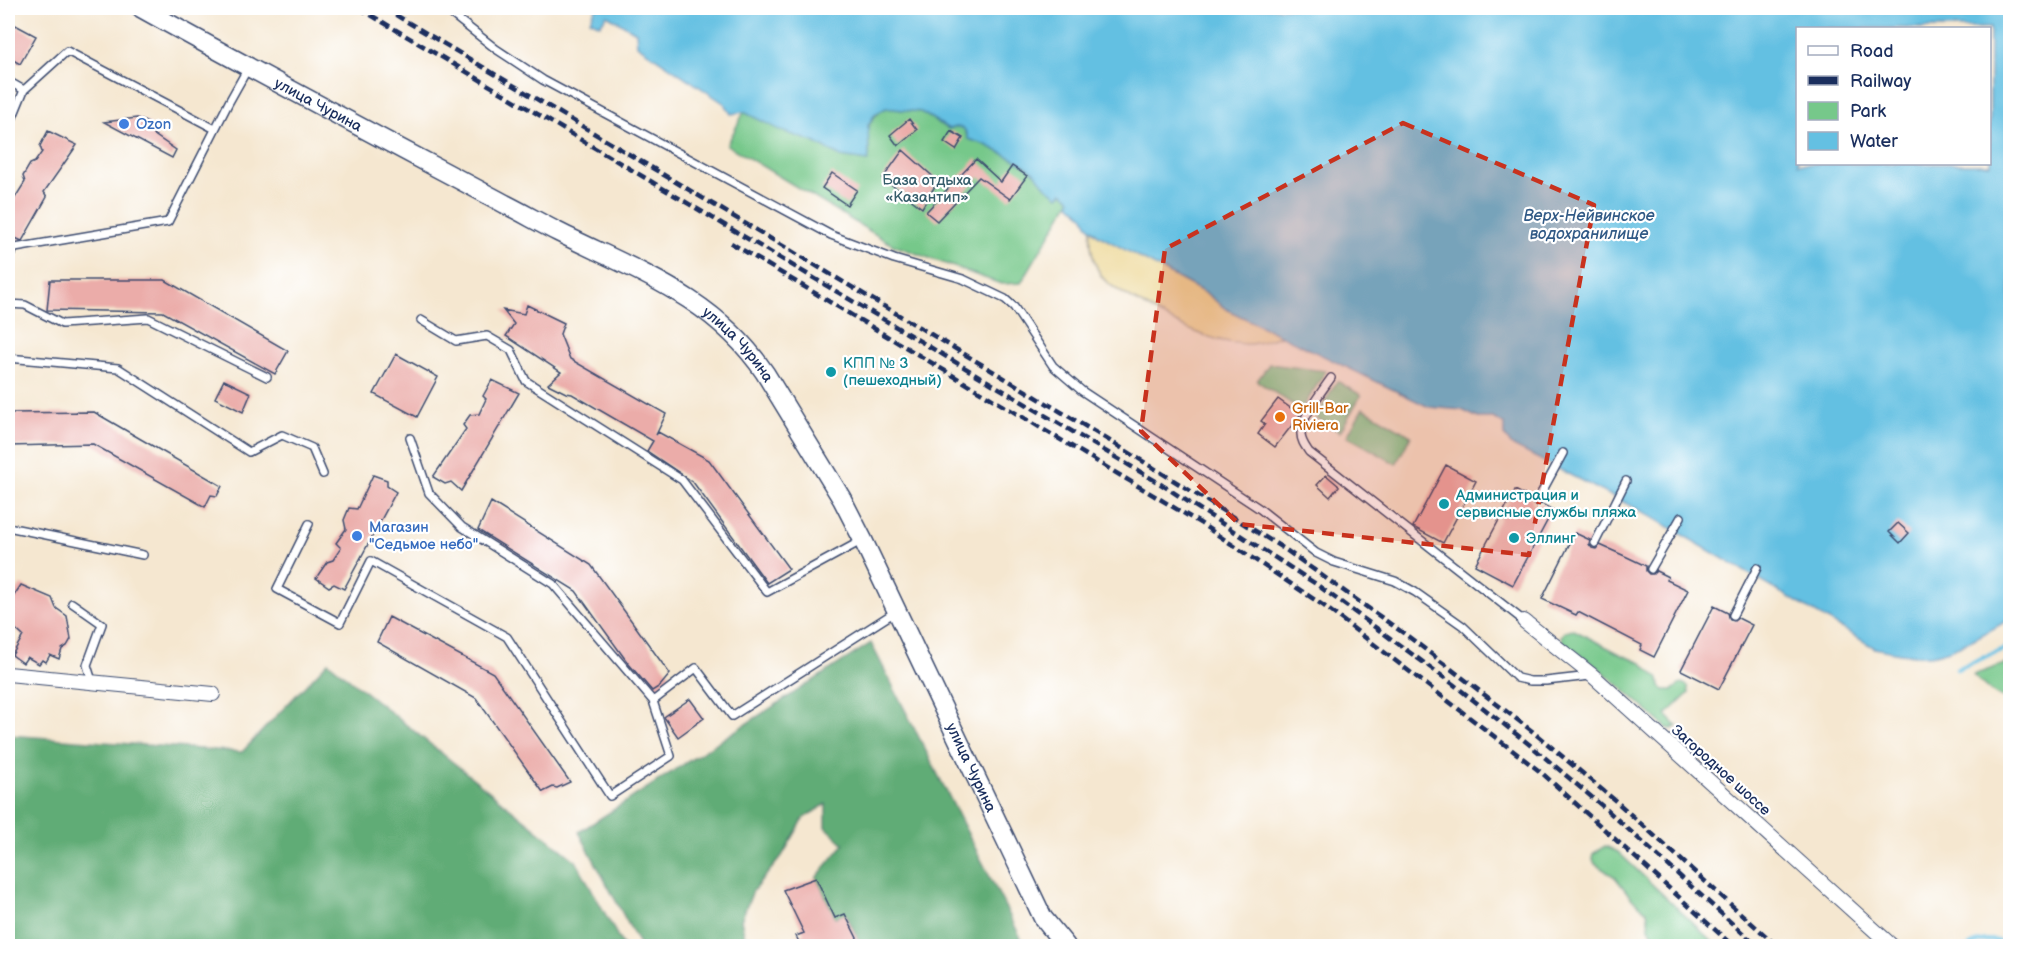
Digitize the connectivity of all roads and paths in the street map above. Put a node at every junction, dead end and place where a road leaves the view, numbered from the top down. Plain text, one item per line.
1 (141, 8) edge
2 (444, 8) edge
3 (248, 68) junction
4 (8, 81) edge
5 (24, 90) junction
6 (10, 124) dead end
7 (215, 129) junction
8 (8, 243) edge
9 (15, 248) junction
10 (8, 258) edge
11 (8, 304) edge
12 (421, 320) dead end
13 (8, 358) edge
14 (267, 377) dead end
15 (1330, 378) dead end
16 (410, 438) dead end
17 (1563, 453) dead end
18 (323, 474) dead end
19 (1626, 480) dead end
20 (1537, 501) dead end
21 (1681, 517) dead end
22 (309, 524) dead end
23 (8, 527) edge
24 (863, 540) junction
25 (1595, 543) dead end
26 (143, 555) dead end
27 (1757, 568) dead end
28 (1651, 569) dead end
29 (72, 603) dead end
30 (897, 611) junction
31 (1733, 615) dead end
32 (1524, 621) joint
33 (8, 674) edge
34 (1593, 676) junction
35 (92, 681) junction
36 (213, 694) dead end
37 (653, 701) junction
38 (1066, 946) edge
39 (1892, 946) edge

1 - 3 street, улица Чурина
2 - 34 lane
3 - 7 lane
3 - 24 street, улица Чурина
4 - 5 lane
5 - 6 lane
5 - 7 lane
7 - 9 lane
8 - 9 lane
9 - 10 lane
11 - 14 lane
12 - 24 lane
13 - 18 lane
15 - 32 lane
16 - 37 lane
17 - 20 lane
19 - 25 lane
21 - 28 lane
22 - 37 lane
23 - 26 lane
24 - 30 street, улица Чурина
27 - 31 lane
29 - 35 lane
30 - 37 lane
30 - 38 street, улица Чурина
32 - 34 street, Загородное шоссе
33 - 35 street
34 - 39 street, Загородное шоссе
35 - 36 street

